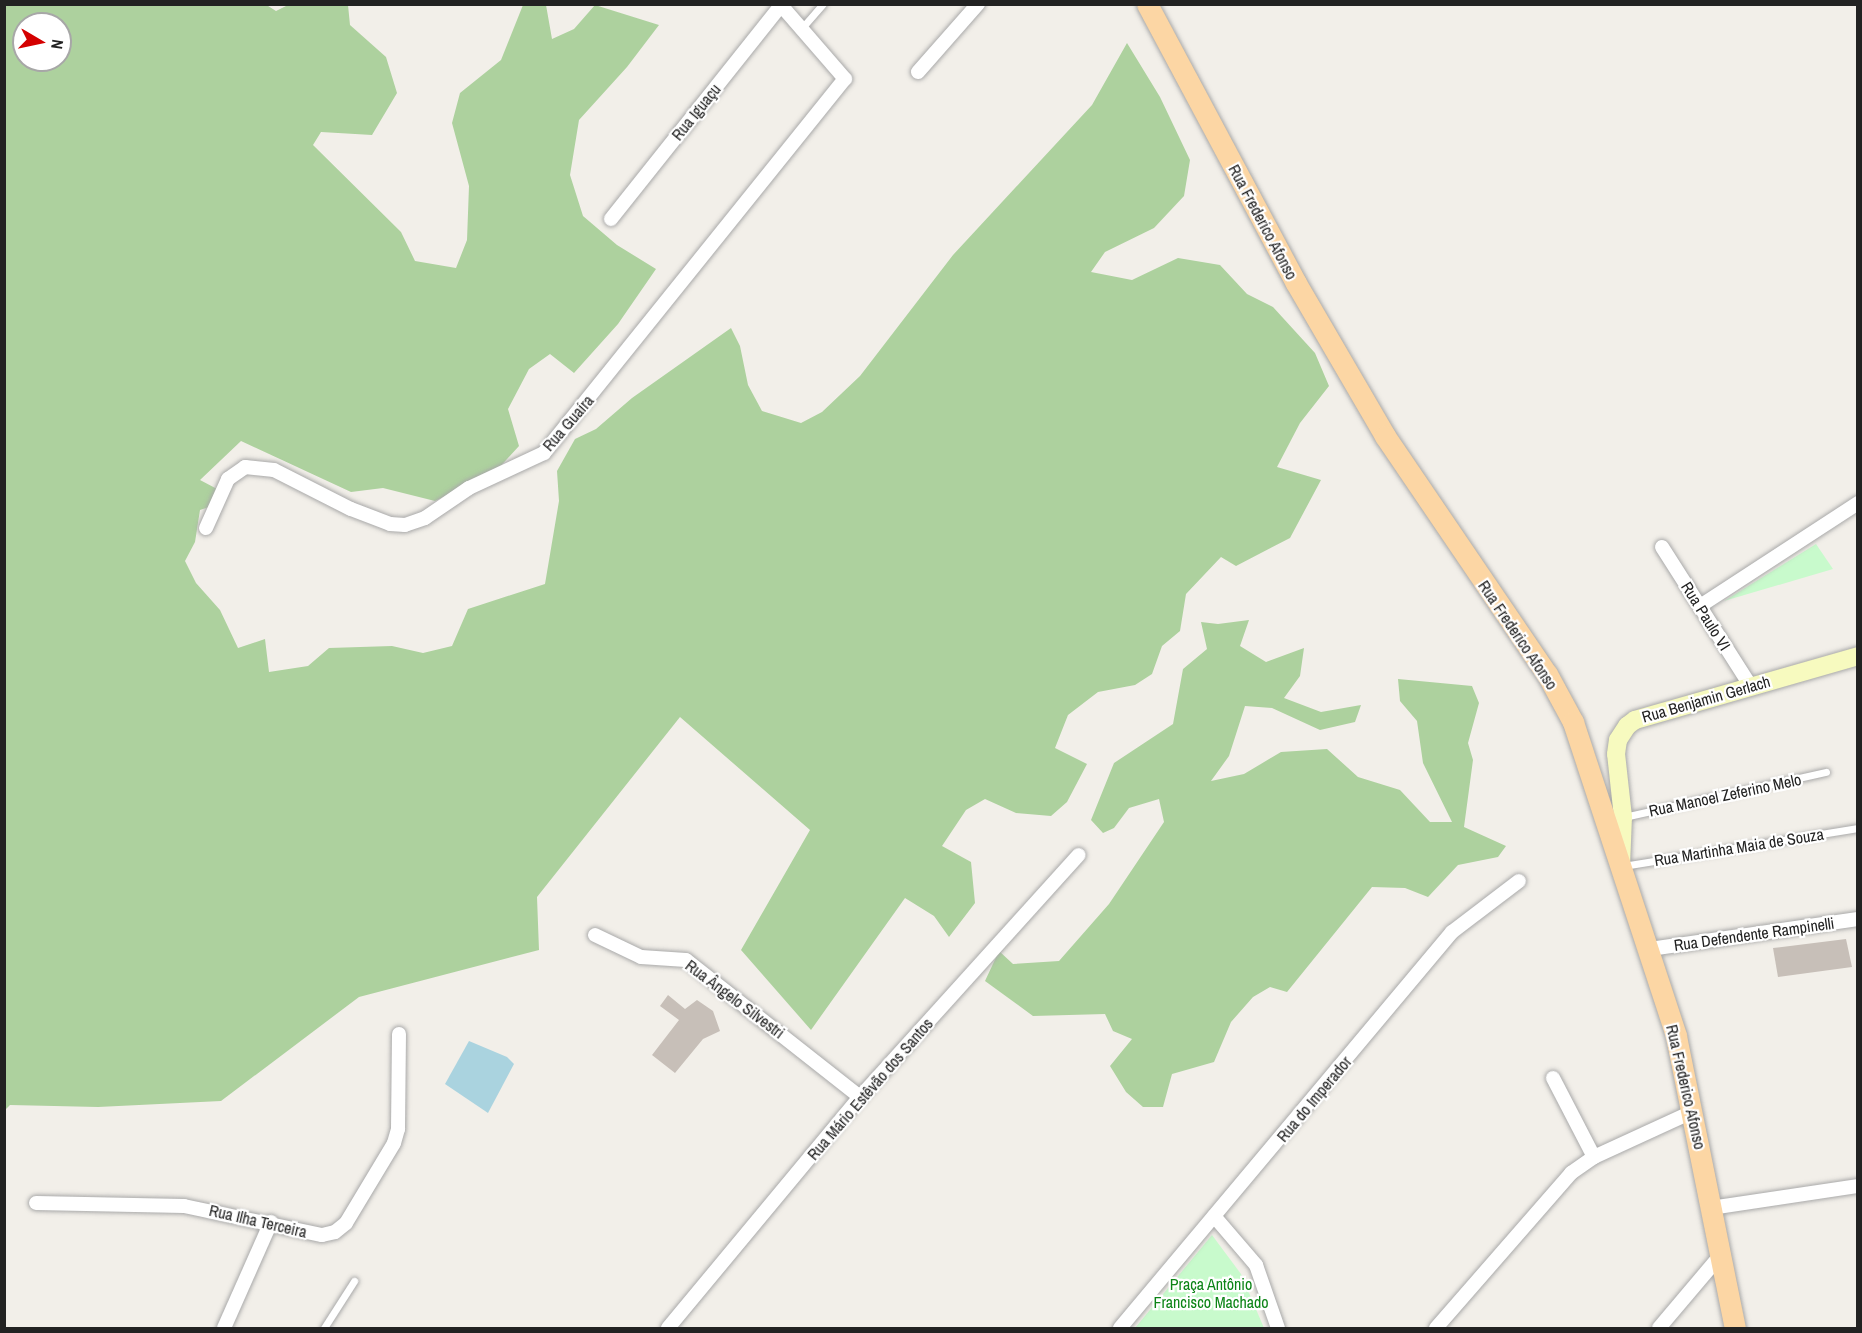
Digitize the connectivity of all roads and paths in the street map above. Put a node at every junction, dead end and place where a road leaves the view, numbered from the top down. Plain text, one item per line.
1 (823, 4) edge
2 (978, 4) edge
3 (1147, 4) edge
4 (781, 5) edge
5 (801, 29) junction
6 (918, 72) dead end
7 (610, 219) dead end
8 (1857, 503) edge
9 (206, 528) dead end
10 (1662, 547) dead end
11 (1700, 606) junction
12 (1857, 656) edge
13 (1750, 685) junction
14 (1826, 772) dead end
15 (1623, 817) junction
16 (1857, 828) edge
17 (1079, 855) dead end
18 (1621, 866) junction
19 (1519, 881) dead end
20 (1857, 919) edge
21 (595, 935) dead end
22 (1650, 949) junction
23 (399, 1034) dead end
24 (1553, 1078) dead end
25 (860, 1097) junction
26 (1694, 1111) junction
27 (1594, 1157) junction
28 (1857, 1186) edge
29 (36, 1203) dead end
30 (1711, 1208) junction
31 (1214, 1216) junction
32 (271, 1222) junction
33 (1719, 1257) junction
34 (354, 1281) dead end
35 (224, 1329) edge
36 (324, 1329) edge
37 (668, 1329) edge
38 (1120, 1329) edge
39 (1278, 1329) edge
40 (1436, 1329) edge
41 (1659, 1329) edge
42 (1735, 1329) edge

1 - 5 lane
2 - 6 street
3 - 18 main road, Rua Frederico Afonso
4 - 5 street
4 - 7 street, Rua Iguaçu
5 - 9 street, Rua Guaíra
8 - 11 street
10 - 11 street, Rua Paulo VI
11 - 13 street, Rua Paulo VI
12 - 13 main road, Rua Benjamin Gerlach
13 - 15 main road, Rua Benjamin Gerlach
14 - 15 lane, Rua Manoel Zeferino Melo
15 - 18 main road, Rua Benjamin Gerlach
16 - 18 lane, Rua Martinha Maia de Souza
17 - 25 street, Rua Mário Estêvão dos Santos
18 - 22 main road, Rua Frederico Afonso
19 - 31 street, Rua do Imperador
20 - 22 street, Rua Defendente Rampinelli
21 - 25 street, Rua Ângelo Silvestri
22 - 26 main road, Rua Frederico Afonso
23 - 32 street, Rua Ilha Terceira
24 - 27 street
25 - 37 street, Rua Mário Estêvão dos Santos
26 - 27 street
26 - 30 main road, Rua Frederico Afonso
27 - 40 street
28 - 30 street
29 - 32 street, Rua Ilha Terceira
30 - 33 main road, Rua Frederico Afonso
31 - 38 street, Rua do Imperador
31 - 39 street
32 - 35 street
33 - 41 street
33 - 42 main road, Rua Frederico Afonso
34 - 36 lane

